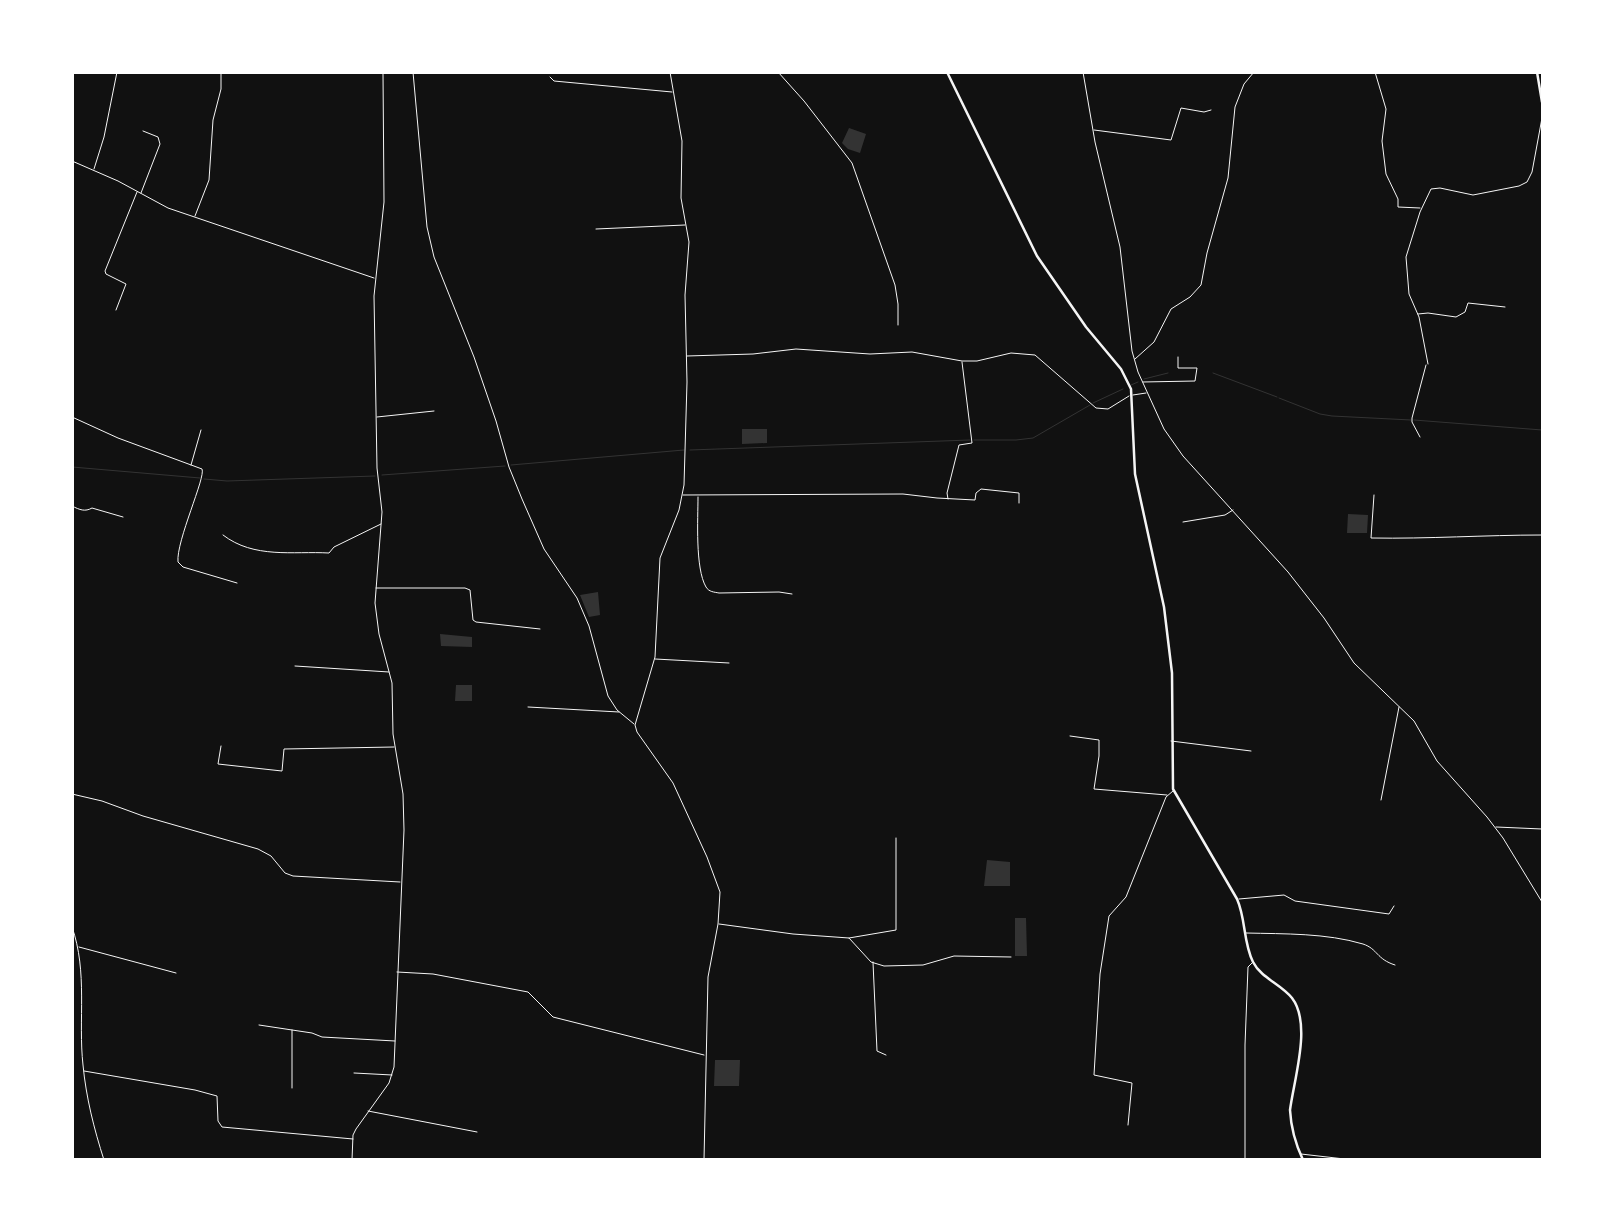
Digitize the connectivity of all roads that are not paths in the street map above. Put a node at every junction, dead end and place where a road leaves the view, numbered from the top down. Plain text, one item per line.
1 (117, 72) edge
2 (221, 72) edge
3 (383, 72) edge
4 (414, 72) edge
5 (670, 72) edge
6 (778, 72) edge
7 (947, 72) edge
8 (1083, 72) edge
9 (1254, 72) edge
10 (1375, 72) edge
11 (1537, 72) edge
12 (550, 77) dead end
13 (672, 92) junction
14 (1542, 102) edge
15 (1211, 110) dead end
16 (1542, 118) edge
17 (1093, 130) junction
18 (142, 131) dead end
19 (72, 162) edge
20 (94, 170) junction
21 (137, 192) junction
22 (141, 194) junction
23 (1421, 208) junction
24 (194, 217) junction
25 (686, 225) junction
26 (596, 229) dead end
27 (374, 278) junction
28 (1505, 307) dead end
29 (116, 310) dead end
30 (1417, 314) junction
31 (898, 325) dead end
32 (686, 356) junction
33 (1178, 357) dead end
34 (1134, 359) junction
35 (962, 361) junction
36 (1142, 382) junction
37 (1148, 393) junction
38 (1132, 395) junction
39 (434, 411) dead end
40 (72, 417) edge
41 (376, 417) junction
42 (201, 430) dead end
43 (1420, 438) dead end
44 (191, 465) junction
45 (682, 495) junction
46 (1374, 495) dead end
47 (698, 496) junction
48 (948, 499) junction
49 (1019, 503) dead end
50 (72, 506) edge
51 (1234, 510) junction
52 (123, 517) dead end
53 (1183, 522) dead end
54 (382, 524) junction
55 (223, 535) dead end
56 (1542, 535) edge
57 (237, 583) dead end
58 (376, 588) junction
59 (792, 594) dead end
60 (540, 629) dead end
61 (654, 658) junction
62 (729, 663) dead end
63 (295, 666) dead end
64 (390, 672) junction
65 (1399, 706) junction
66 (528, 707) dead end
67 (620, 712) junction
68 (635, 725) junction
69 (1070, 736) dead end
70 (1171, 741) junction
71 (221, 746) dead end
72 (395, 746) junction
73 (1252, 751) dead end
74 (1173, 791) junction
75 (72, 794) edge
76 (1168, 795) junction
77 (1381, 800) dead end
78 (1496, 827) junction
79 (1542, 829) edge
80 (896, 838) dead end
81 (400, 882) junction
82 (1237, 899) junction
83 (1542, 902) edge
84 (1394, 906) dead end
85 (718, 924) junction
86 (72, 928) edge
87 (1245, 933) junction
88 (849, 938) junction
89 (78, 946) junction
90 (1011, 957) dead end
91 (873, 962) junction
92 (1253, 962) junction
93 (1394, 965) dead end
94 (176, 972) dead end
95 (397, 972) junction
96 (259, 1025) dead end
97 (292, 1030) junction
98 (396, 1041) junction
99 (706, 1055) junction
100 (886, 1055) dead end
101 (84, 1071) junction
102 (354, 1073) dead end
103 (392, 1075) junction
104 (292, 1088) dead end
105 (367, 1111) junction
106 (1128, 1125) dead end
107 (477, 1132) dead end
108 (353, 1139) junction
109 (1301, 1154) junction
110 (104, 1160) edge
111 (352, 1160) edge
112 (704, 1160) edge
113 (1245, 1160) edge
114 (1304, 1160) edge
115 (1353, 1160) edge

1 - 20 street
2 - 24 street
3 - 27 street
4 - 67 street
5 - 13 street
6 - 31 street
7 - 38 main road
8 - 17 street
9 - 34 street
10 - 23 street
11 - 14 main road
12 - 13 street
13 - 25 street
15 - 17 street
16 - 23 street
17 - 34 street
18 - 22 street
19 - 20 street
20 - 21 street
21 - 22 street
21 - 29 street
22 - 24 street
23 - 30 street
24 - 27 street
25 - 26 street
25 - 32 street
27 - 41 street
28 - 30 street
30 - 43 street
32 - 35 street
32 - 45 street
33 - 36 street
34 - 36 street
35 - 38 street
35 - 48 street
36 - 37 street
37 - 38 street
37 - 51 street
38 - 70 main road
39 - 41 street
40 - 44 street
41 - 54 street
42 - 44 street
44 - 57 street
45 - 47 street
45 - 61 street
46 - 56 street
47 - 48 street
47 - 59 street
48 - 49 street
50 - 52 street
51 - 53 street
51 - 65 street
54 - 55 street
54 - 58 street
58 - 60 street
58 - 64 street
61 - 62 street
61 - 68 street
63 - 64 street
64 - 72 street
65 - 77 street
65 - 78 street
66 - 67 street
67 - 68 street
68 - 85 street
69 - 76 street
70 - 73 street
70 - 74 main road
71 - 72 street
72 - 81 street
74 - 76 street
74 - 82 main road
75 - 81 street
76 - 106 street
78 - 79 street
78 - 83 street
80 - 88 street
81 - 95 street
82 - 84 street
82 - 87 main road
85 - 88 street
85 - 99 street
86 - 89 street
87 - 92 main road
87 - 93 street
88 - 91 street
89 - 94 street
89 - 101 street
90 - 91 street
91 - 100 street
92 - 109 main road
92 - 113 street
95 - 98 street
95 - 99 street
96 - 97 street
97 - 98 street
97 - 104 street
98 - 103 street
99 - 112 street
101 - 108 street
101 - 110 street
102 - 103 street
103 - 105 street
105 - 107 street
105 - 108 street
108 - 111 street
109 - 114 main road
109 - 115 street

